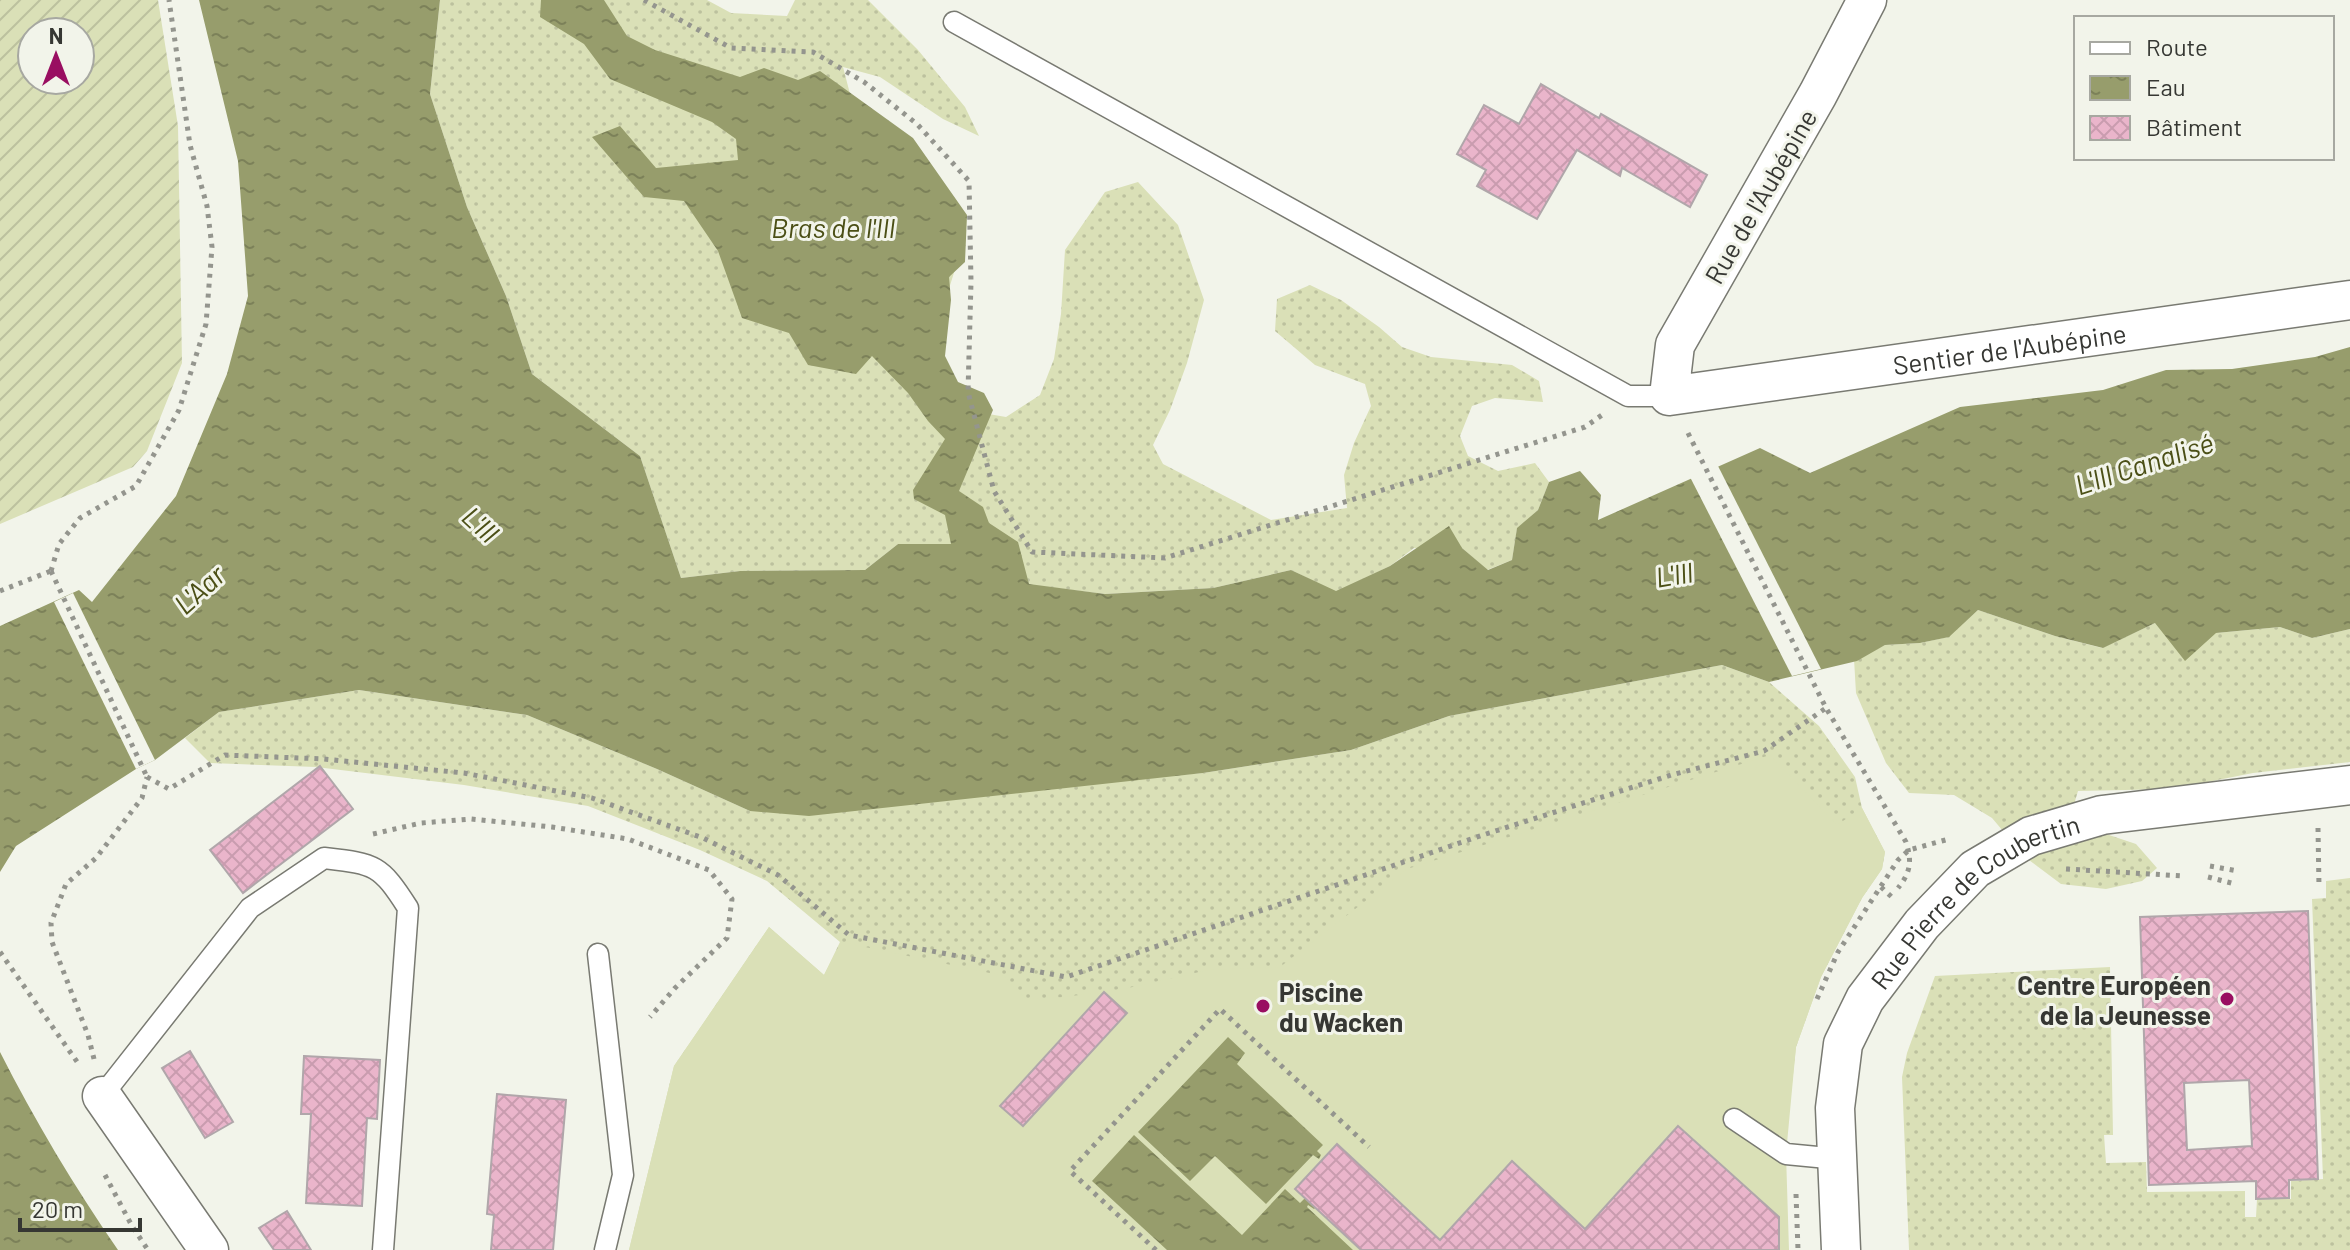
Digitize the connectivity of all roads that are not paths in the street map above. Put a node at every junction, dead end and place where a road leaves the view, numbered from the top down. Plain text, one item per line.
1 (1867, 0) edge
2 (954, 22) dead end
3 (2350, 300) edge
4 (1677, 411) junction
5 (2334, 787) edge
6 (598, 954) dead end
7 (102, 1096) joint
8 (1734, 1119) dead end
9 (1838, 1159) junction
10 (209, 1250) edge
11 (383, 1250) edge
12 (605, 1250) edge
13 (1841, 1250) edge

1 - 4 street, Rue de l'Aubépine
2 - 4 lane
3 - 4 street, Sentier de l'Aubépine
5 - 9 street, Rue Pierre de Coubertin
6 - 12 lane
7 - 10 street
7 - 11 lane
8 - 9 lane
9 - 13 street, Rue Pierre de Coubertin

